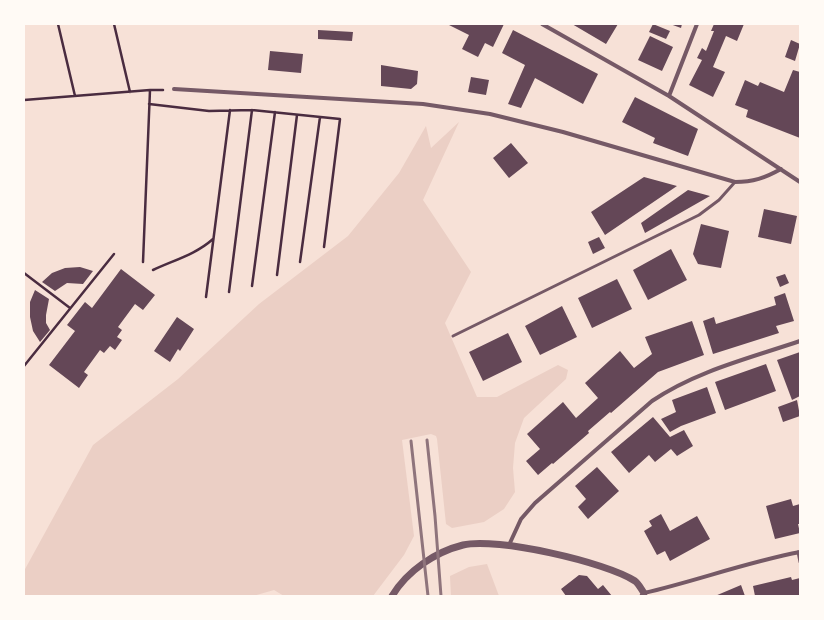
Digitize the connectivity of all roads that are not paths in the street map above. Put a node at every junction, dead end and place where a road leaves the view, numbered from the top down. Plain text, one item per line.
1 (542, 24) edge
2 (696, 24) edge
3 (174, 89) dead end
4 (669, 96) junction
5 (781, 169) junction
6 (735, 182) junction
7 (800, 182) edge
8 (452, 336) dead end
9 (800, 341) edge
10 (509, 545) junction
11 (799, 552) edge
12 (800, 562) edge
13 (644, 595) edge
14 (392, 596) edge

1 - 4 street
2 - 4 street
3 - 6 street
4 - 5 street
5 - 6 street
5 - 7 street
6 - 8 lane
9 - 10 street
10 - 13 street
10 - 14 street
11 - 12 lane
11 - 13 street

